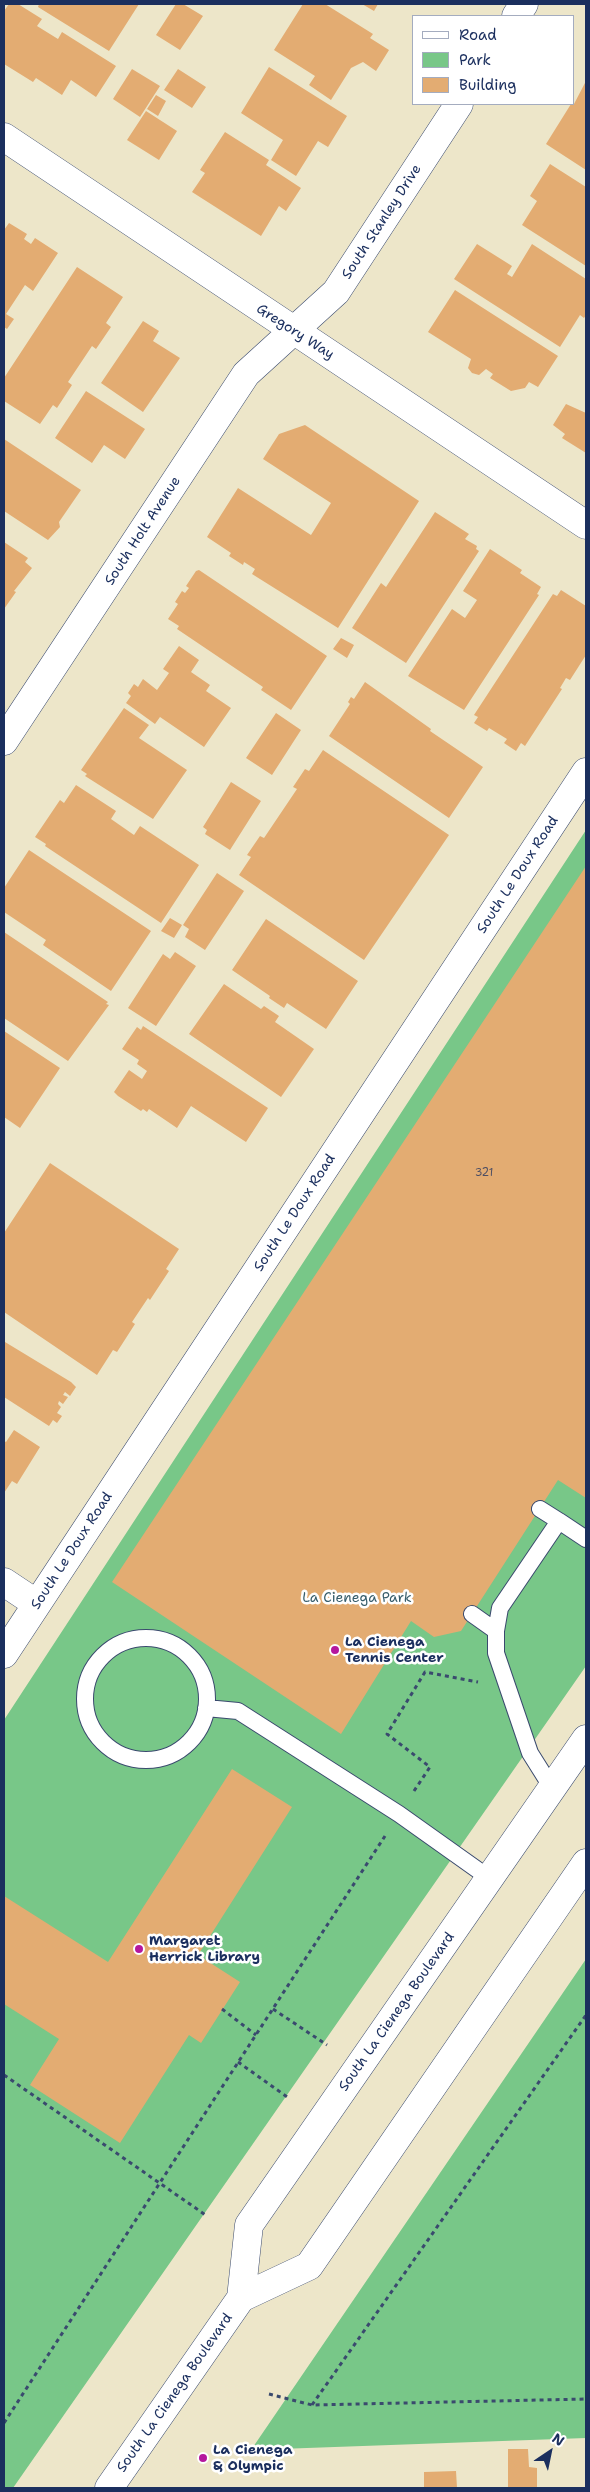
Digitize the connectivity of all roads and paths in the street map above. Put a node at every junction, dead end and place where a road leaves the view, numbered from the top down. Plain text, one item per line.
1 (524, 4) edge
2 (517, 15) edge
3 (458, 105) edge
4 (4, 137) edge
5 (294, 331) junction
6 (586, 525) edge
7 (4, 741) edge
8 (586, 772) edge
9 (540, 1509) dead end
10 (559, 1521) junction
11 (586, 1539) edge
12 (4, 1582) edge
13 (37, 1604) junction
14 (472, 1614) dead end
15 (496, 1631) junction
16 (4, 1654) edge
17 (505, 1679) junction
18 (206, 1708) junction
19 (586, 1739) edge
20 (552, 1788) junction
21 (399, 1814) junction
22 (586, 1863) edge
23 (490, 1878) junction
24 (222, 2009) dead end
25 (273, 2009) junction
26 (586, 2015) edge
27 (256, 2035) junction
28 (327, 2045) dead end
29 (238, 2062) junction
30 (4, 2075) edge
31 (290, 2099) dead end
32 (159, 2182) junction
33 (208, 2216) dead end
34 (241, 2298) junction
35 (269, 2394) dead end
36 (586, 2400) edge
37 (312, 2405) junction
38 (4, 2423) edge
39 (109, 2488) edge

1 - 2 street
3 - 5 street, South Stanley Drive
4 - 5 street, Gregory Way
5 - 6 street, Gregory Way
5 - 7 street, South Holt Avenue
8 - 13 street, South Le Doux Road
9 - 10 lane
10 - 11 lane
10 - 15 lane
12 - 13 street
13 - 16 street, South Le Doux Road
14 - 15 lane
15 - 17 lane
17 - 20 lane
17 - 21 path
18 - 18 lane
18 - 21 lane
19 - 20 street, South La Cienega Boulevard
20 - 23 street, South La Cienega Boulevard
21 - 23 lane
21 - 25 path
22 - 34 street
23 - 34 street, South La Cienega Boulevard
24 - 27 path
25 - 27 path
25 - 28 path
26 - 37 path
27 - 29 path
29 - 31 path
29 - 32 path
30 - 32 path
32 - 33 path
32 - 38 path
34 - 39 street, South La Cienega Boulevard
35 - 37 path
36 - 37 path

